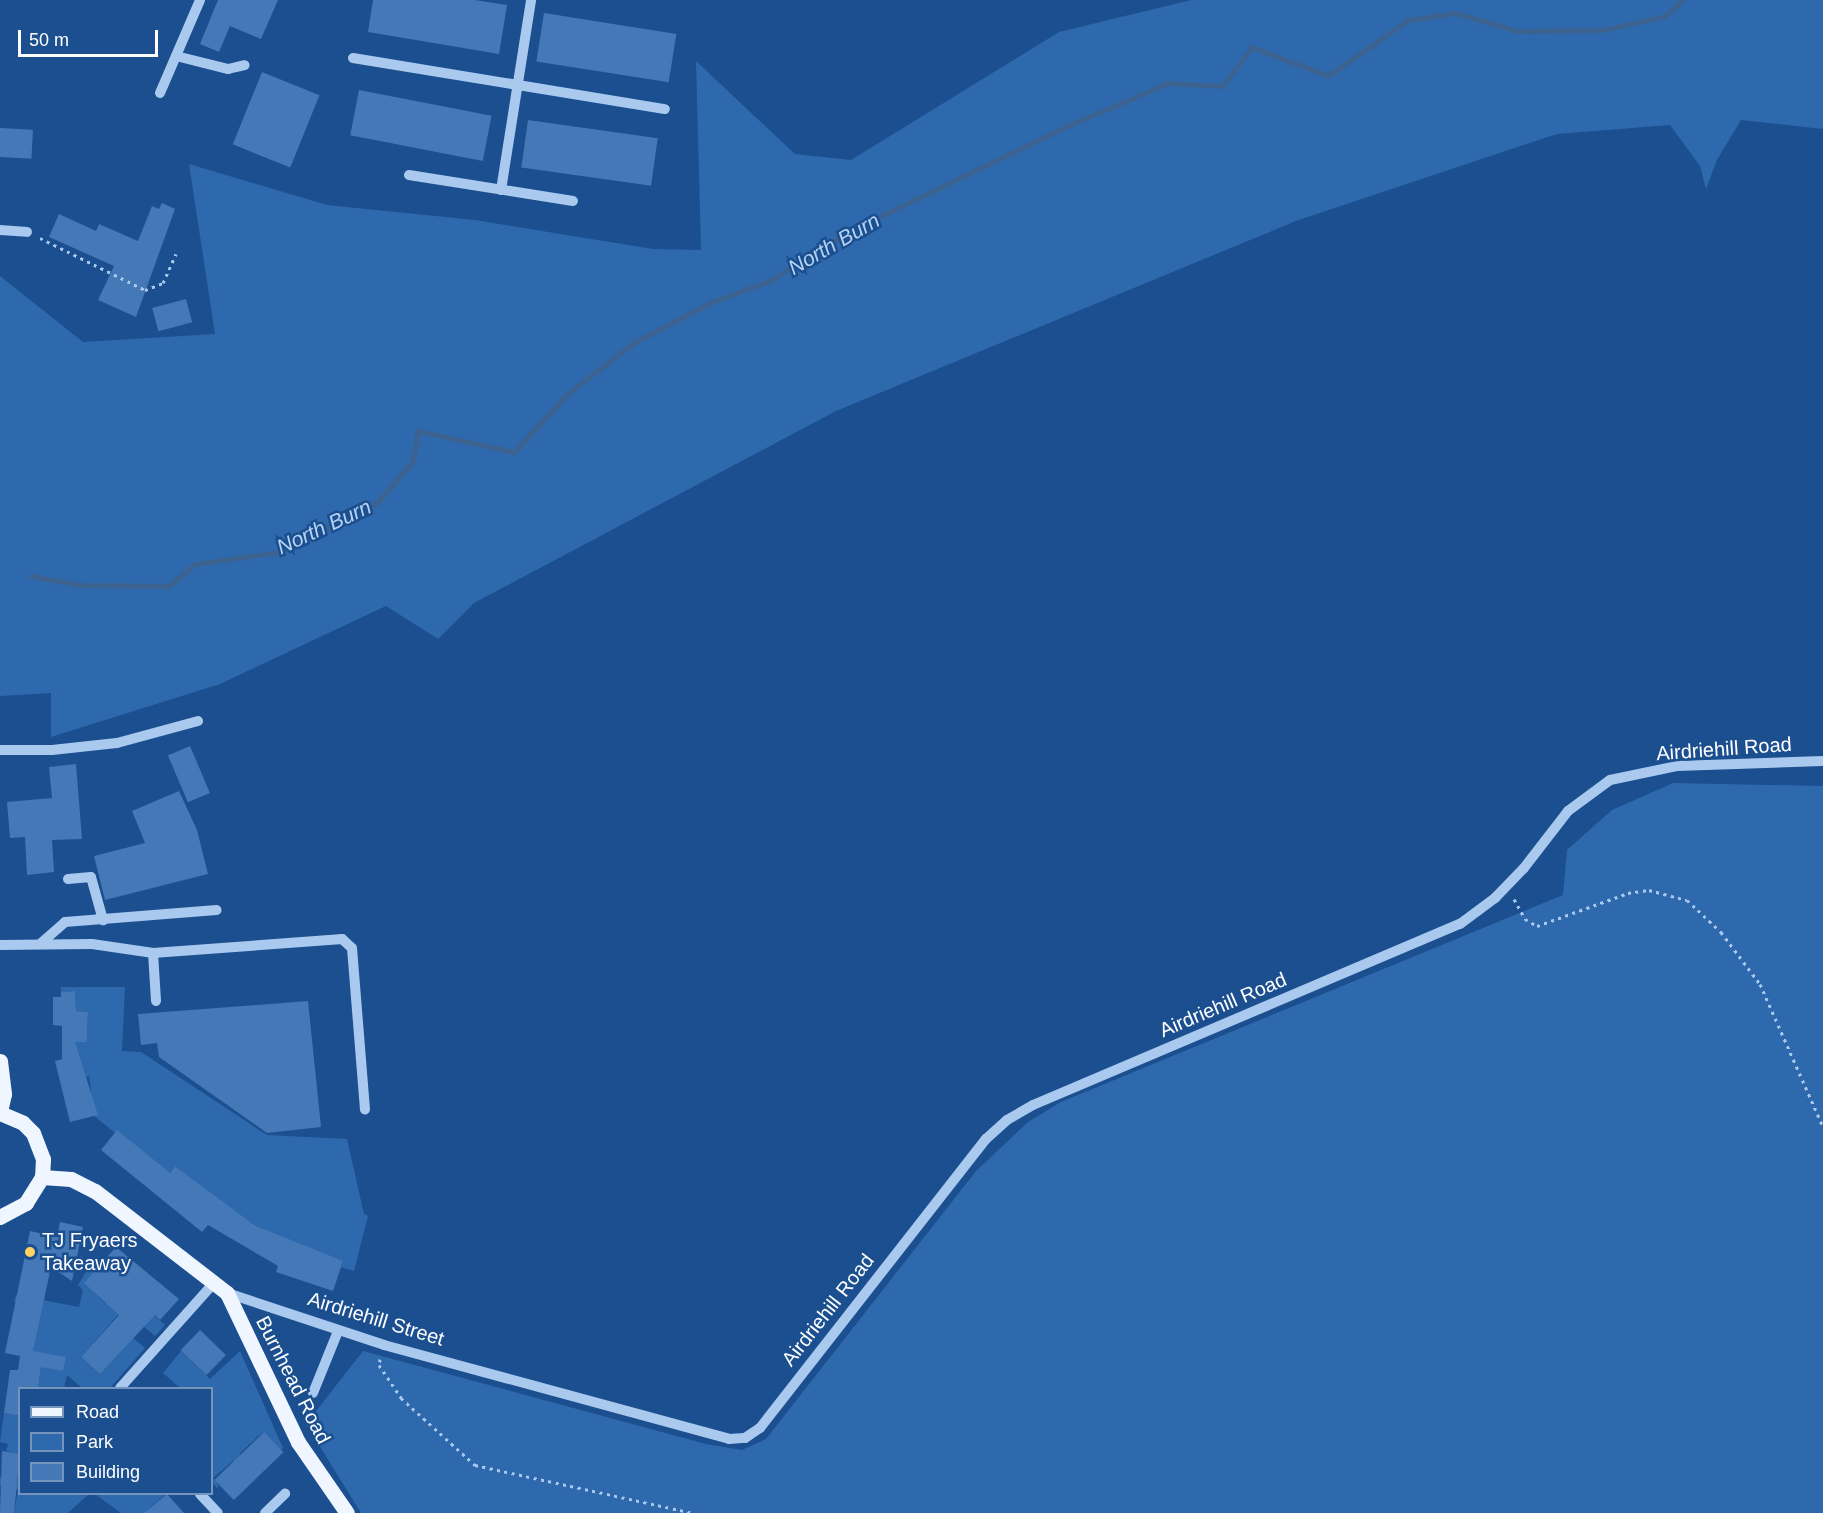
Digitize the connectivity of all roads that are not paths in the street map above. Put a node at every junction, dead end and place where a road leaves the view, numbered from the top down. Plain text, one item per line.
1 (200, 0) edge
2 (531, 0) edge
3 (176, 56) junction
4 (353, 58) dead end
5 (245, 65) dead end
6 (517, 86) junction
7 (160, 93) dead end
8 (665, 109) dead end
9 (409, 175) dead end
10 (501, 190) junction
11 (573, 201) dead end
12 (0, 230) edge
13 (27, 232) road end
14 (198, 721) dead end
15 (0, 750) edge
16 (1823, 761) edge
17 (68, 879) dead end
18 (218, 910) dead end
19 (102, 920) junction
20 (40, 944) junction
21 (0, 945) edge
22 (153, 953) junction
23 (156, 1001) dead end
24 (0, 1060) edge
25 (365, 1109) dead end
26 (0, 1112) edge
27 (42, 1177) junction
28 (0, 1217) edge
29 (213, 1284) junction
30 (227, 1293) junction
31 (338, 1331) junction
32 (122, 1387) edge
33 (313, 1393) dead end
34 (729, 1439) joint
35 (285, 1494) dead end
36 (201, 1495) edge
37 (218, 1513) edge
38 (265, 1513) edge
39 (346, 1513) edge

1 - 3 street
2 - 6 street
3 - 5 street
3 - 7 street
4 - 6 street
6 - 8 street
6 - 10 street
9 - 10 street
10 - 11 street
12 - 13 street
14 - 15 street
16 - 34 street, Airdriehill Road
17 - 19 street
18 - 19 street
19 - 20 street
20 - 21 street
20 - 22 street
22 - 23 street
22 - 25 street
24 - 26 main road
26 - 27 main road
27 - 28 main road
27 - 29 main road, Airdriehill Street
29 - 30 main road, Airdriehill Street
29 - 32 street
30 - 31 street, Airdriehill Street
30 - 39 main road, Burnhead Road
31 - 33 street
31 - 34 street, Airdriehill Street
35 - 38 street
36 - 37 street

